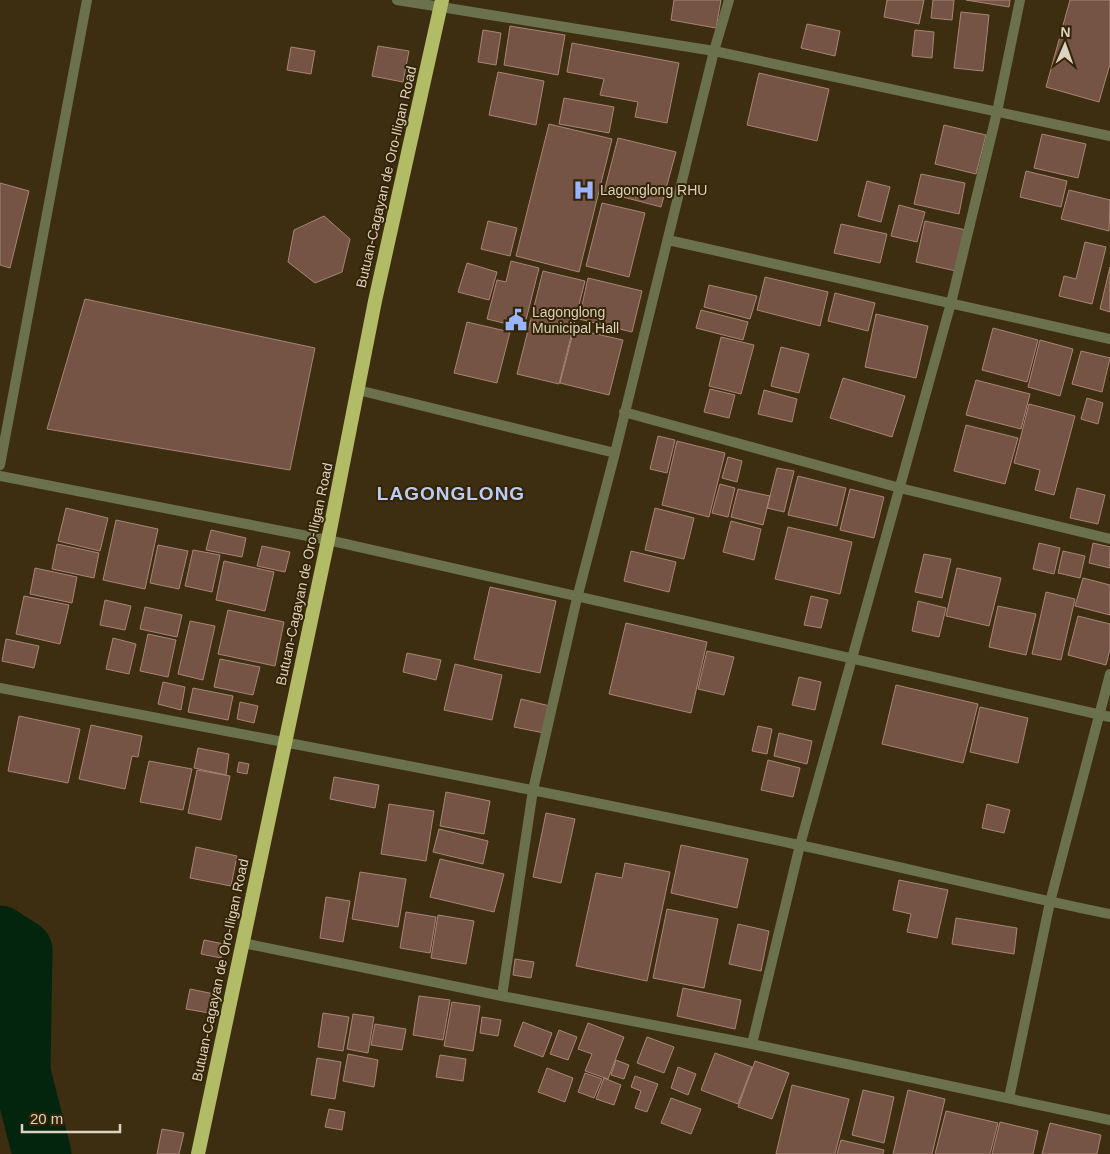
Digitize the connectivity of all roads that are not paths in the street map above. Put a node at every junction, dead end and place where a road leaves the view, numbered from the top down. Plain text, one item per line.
1 (87, 0) edge
2 (397, 0) edge
3 (728, 0) edge
4 (1020, 0) edge
5 (441, 4) edge
6 (714, 51) junction
7 (997, 112) junction
8 (1110, 136) edge
9 (668, 240) junction
10 (951, 303) junction
11 (1110, 339) edge
12 (358, 390) junction
13 (624, 412) junction
14 (615, 453) junction
15 (0, 465) edge
16 (0, 476) edge
17 (900, 488) junction
18 (1110, 539) edge
19 (328, 540) junction
20 (577, 598) junction
21 (852, 660) junction
22 (1110, 674) edge
23 (0, 688) edge
24 (1099, 715) junction
25 (1110, 717) edge
26 (284, 743) junction
27 (533, 790) junction
28 (800, 845) junction
29 (1050, 902) junction
30 (1110, 914) edge
31 (243, 943) junction
32 (502, 996) junction
33 (752, 1044) junction
34 (1009, 1098) junction
35 (1110, 1120) edge
36 (198, 1154) edge

1 - 15 street
2 - 5 street
3 - 6 street
4 - 7 street
5 - 6 street
5 - 12 highway, Butuan-Cagayan de Oro-Iligan Road
6 - 7 street
6 - 9 street
7 - 8 street
7 - 10 street
9 - 10 street
9 - 13 street
10 - 11 street
10 - 17 street
12 - 14 street
12 - 19 highway, Butuan-Cagayan de Oro-Iligan Road
13 - 14 street
13 - 17 street
14 - 20 street
16 - 19 street
17 - 18 street
17 - 21 street
19 - 20 street
19 - 26 highway, Butuan-Cagayan de Oro-Iligan Road
20 - 21 street
20 - 27 street
21 - 24 street
21 - 28 street
22 - 24 street
23 - 26 street
24 - 25 street
24 - 29 street
26 - 27 street
26 - 31 highway, Butuan-Cagayan de Oro-Iligan Road
27 - 28 street
27 - 32 street
28 - 29 street
28 - 33 street
29 - 30 street
29 - 34 street
31 - 32 street
31 - 36 highway, Butuan-Cagayan de Oro-Iligan Road
32 - 33 street
33 - 34 street
34 - 35 street

